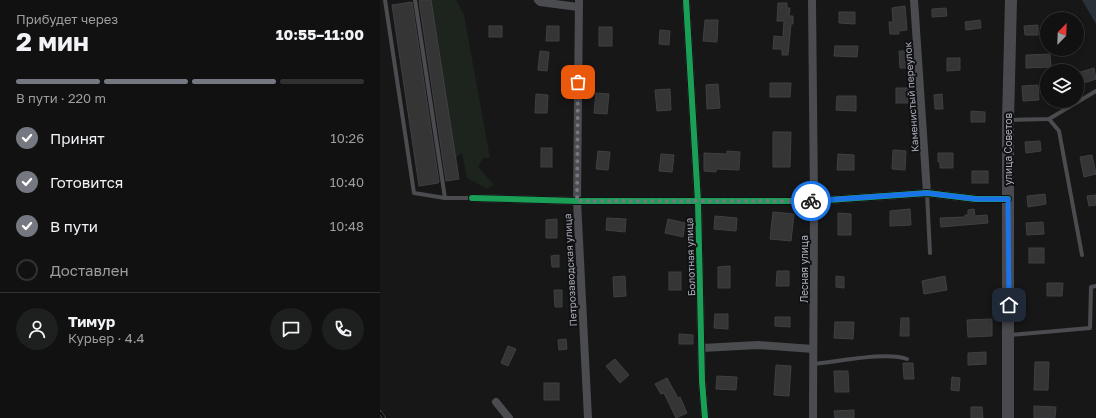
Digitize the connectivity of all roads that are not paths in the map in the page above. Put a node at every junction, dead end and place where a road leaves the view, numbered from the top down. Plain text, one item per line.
1 (386, 0) edge
2 (415, 0) edge
3 (538, 0) edge
4 (686, 0) edge
5 (812, 0) edge
6 (914, 0) edge
7 (1011, 0) edge
8 (578, 4) edge
9 (1096, 91) edge
10 (1008, 120) junction
11 (1049, 120) junction
12 (927, 193) junction
13 (445, 198) junction
14 (472, 198) joint
15 (1008, 199) junction
16 (577, 201) junction
17 (814, 201) junction
18 (698, 202) junction
19 (930, 253) dead end
20 (1082, 255) dead end
21 (1096, 286) edge
22 (1009, 335) junction
23 (702, 348) junction
24 (813, 349) junction
25 (907, 360) dead end
26 (814, 364) junction
27 (496, 402) dead end
28 (509, 418) edge
29 (588, 418) edge
30 (705, 418) edge
31 (813, 418) edge
32 (1008, 418) edge

1 - 13 lane
2 - 13 lane
3 - 8 street
4 - 18 street, Болотная улица
5 - 17 street, Лесная улица
6 - 12 street, Каменистый переулок
7 - 10 main road, улица Советов
8 - 16 street, Петрозаводская улица
9 - 11 lane
10 - 11 lane
10 - 15 main road, улица Советов
11 - 20 lane
12 - 15 street
12 - 17 street
12 - 19 lane
13 - 14 lane
14 - 16 street
15 - 22 main road, улица Советов
16 - 18 street
16 - 29 street, Петрозаводская улица
17 - 18 street
17 - 24 street, Лесная улица
18 - 23 street, Болотная улица
21 - 22 lane
22 - 32 main road, улица Советов
23 - 24 street
23 - 30 street, Болотная улица
24 - 26 street, Лесная улица
25 - 26 lane
26 - 31 street, Лесная улица
27 - 28 street

